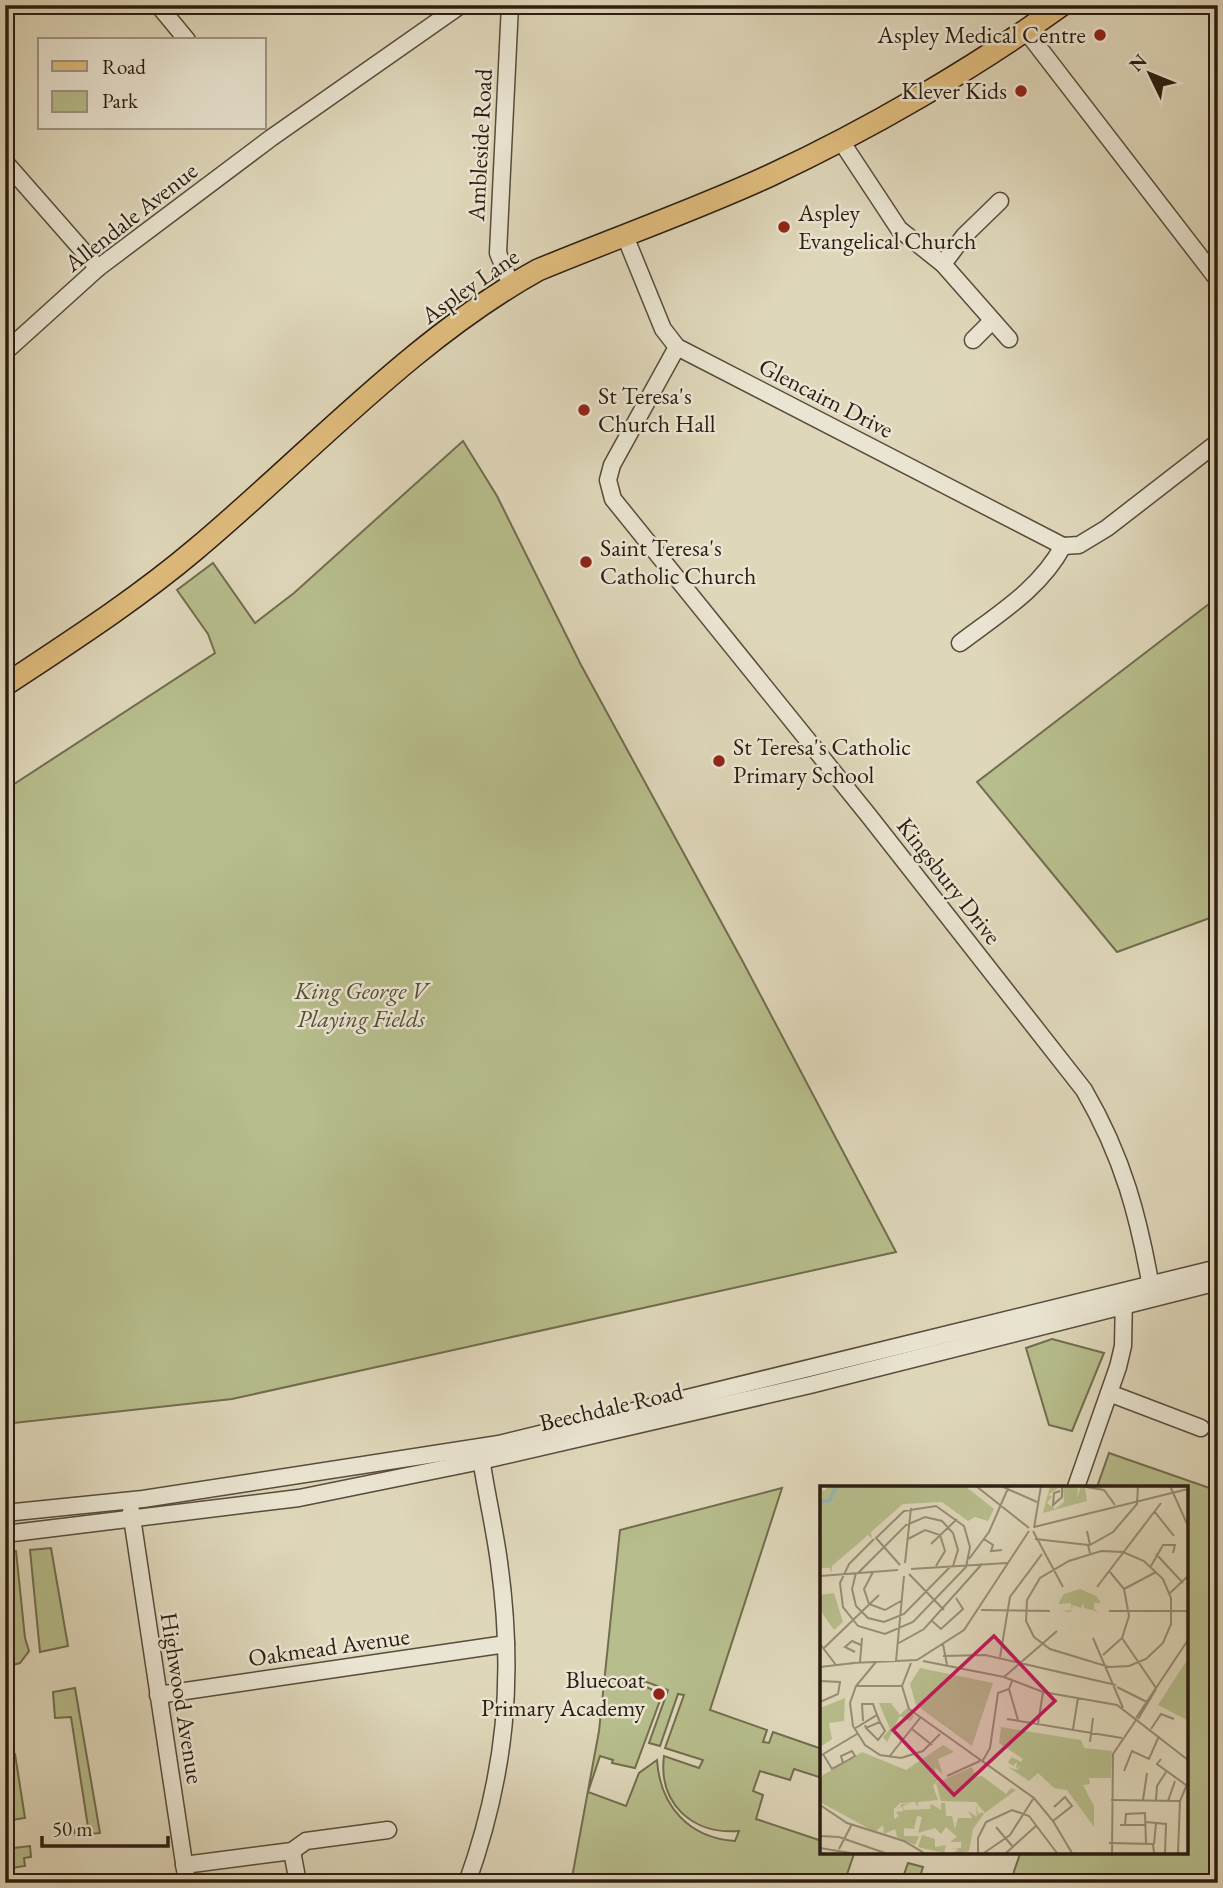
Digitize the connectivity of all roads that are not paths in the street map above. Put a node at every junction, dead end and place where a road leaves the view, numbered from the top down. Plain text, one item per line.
1 (158, 5) edge
2 (461, 5) edge
3 (510, 5) edge
4 (1062, 5) edge
5 (1026, 31) junction
6 (185, 38) edge
7 (267, 133) edge
8 (841, 141) junction
9 (5, 162) edge
10 (1000, 201) dead end
11 (625, 236) junction
12 (943, 264) junction
13 (98, 268) junction
14 (1218, 280) edge
15 (511, 285) junction
16 (992, 321) junction
17 (973, 340) dead end
18 (1009, 340) dead end
19 (677, 347) junction
20 (5, 352) edge
21 (1218, 442) edge
22 (1063, 546) junction
23 (960, 643) dead end
24 (5, 685) edge
25 (1218, 1268) edge
26 (1218, 1282) edge
27 (1152, 1291) junction
28 (1124, 1298) junction
29 (1109, 1393) junction
30 (1201, 1428) dead end
31 (480, 1454) junction
32 (1076, 1486) edge
33 (130, 1500) junction
34 (5, 1513) edge
35 (132, 1519) junction
36 (5, 1534) edge
37 (506, 1644) junction
38 (158, 1695) junction
39 (388, 1830) dead end
40 (292, 1851) junction
41 (184, 1865) junction
42 (187, 1883) edge
43 (298, 1883) edge
44 (467, 1883) edge

1 - 6 street
2 - 7 street, Allendale Avenue
3 - 15 street, Ambleside Road
4 - 5 main road, Aspley Lane
5 - 8 main road, Aspley Lane
5 - 14 street
7 - 13 street, Allendale Avenue
8 - 11 main road, Aspley Lane
8 - 12 street
9 - 13 street
10 - 12 street
11 - 15 main road, Aspley Lane
11 - 19 street
12 - 16 street
13 - 20 street, Allendale Avenue
15 - 24 main road, Aspley Lane
16 - 17 street
16 - 18 street
19 - 22 street, Glencairn Drive
19 - 27 street, Kingsbury Drive
21 - 22 street
22 - 23 street
25 - 27 street, Beechdale Road
26 - 27 street, Beechdale Road
27 - 28 street, Beechdale Road
28 - 29 street
28 - 31 street, Beechdale Road
29 - 30 street
29 - 32 street
31 - 33 street, Beechdale Road
31 - 35 street, Beechdale Road
31 - 37 street
33 - 34 street, Beechdale Road
33 - 35 street, Highwood Avenue
35 - 36 street, Beechdale Road
35 - 38 street, Highwood Avenue
37 - 38 street, Oakmead Avenue
37 - 44 street
38 - 41 street, Highwood Avenue
39 - 40 street
40 - 41 street
40 - 43 street
41 - 42 street, Highwood Avenue

